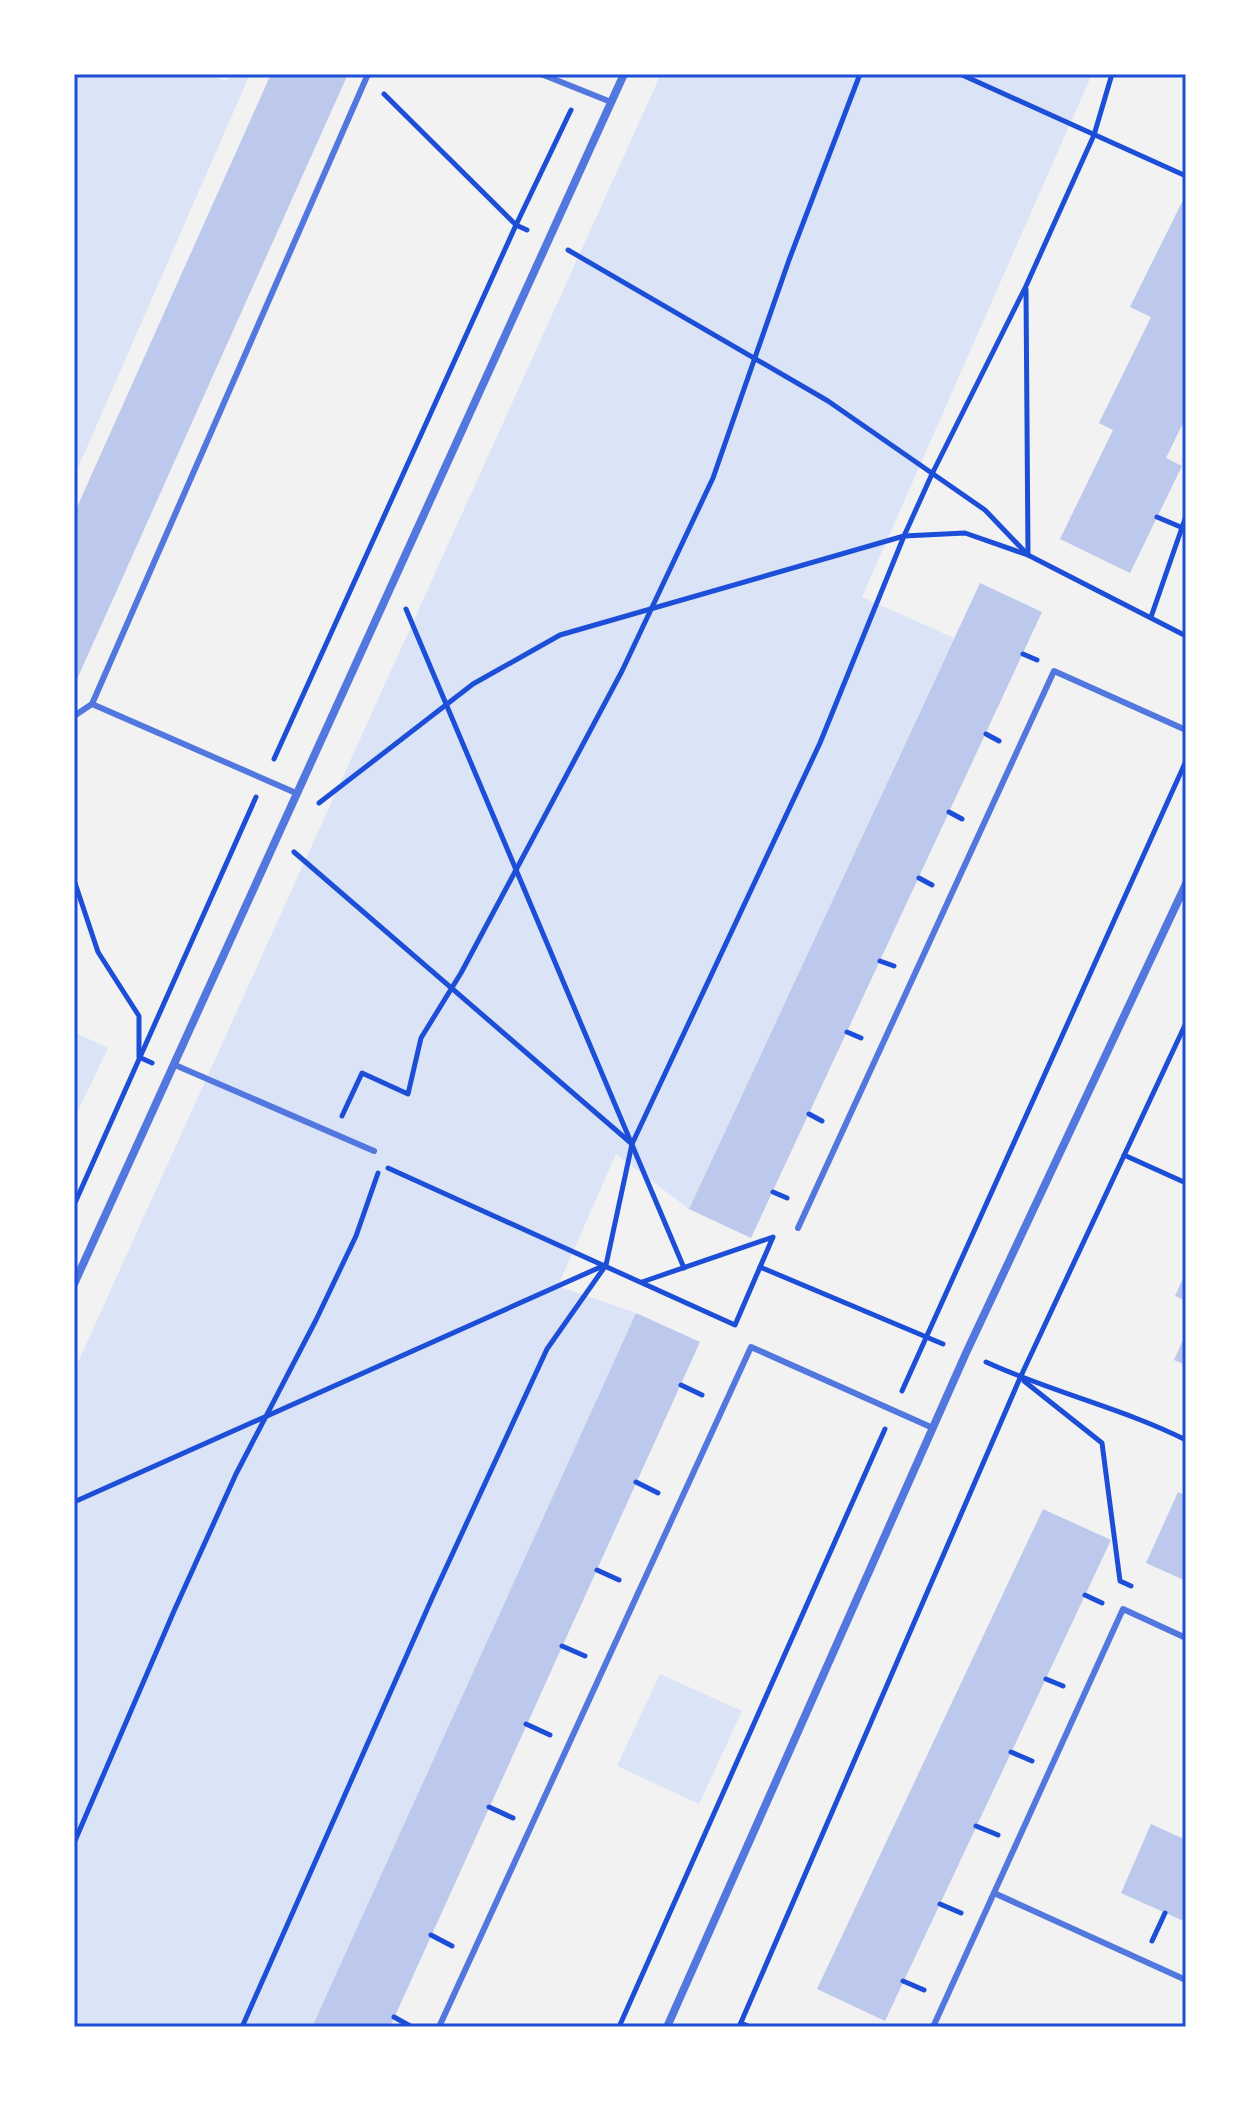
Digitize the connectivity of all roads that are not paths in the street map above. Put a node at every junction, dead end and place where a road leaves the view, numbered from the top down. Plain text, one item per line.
1 (541, 74) edge
2 (624, 74) edge
3 (367, 75) edge
4 (611, 102) junction
5 (92, 704) junction
6 (74, 716) edge
7 (1186, 730) edge
8 (296, 793) junction
9 (1186, 884) edge
10 (175, 1065) junction
11 (374, 1151) dead end
12 (798, 1228) dead end
13 (74, 1284) edge
14 (933, 1428) junction
15 (1186, 1638) edge
16 (994, 1893) junction
17 (1186, 1980) edge
18 (439, 2027) edge
19 (667, 2027) edge
20 (933, 2027) edge

1 - 4 lane
2 - 4 street
3 - 5 lane
4 - 8 street
5 - 6 lane
5 - 8 lane
7 - 12 lane
8 - 10 street
9 - 14 street
10 - 11 lane
10 - 13 street
14 - 18 lane
14 - 19 street
15 - 16 lane
16 - 17 lane
16 - 20 lane

